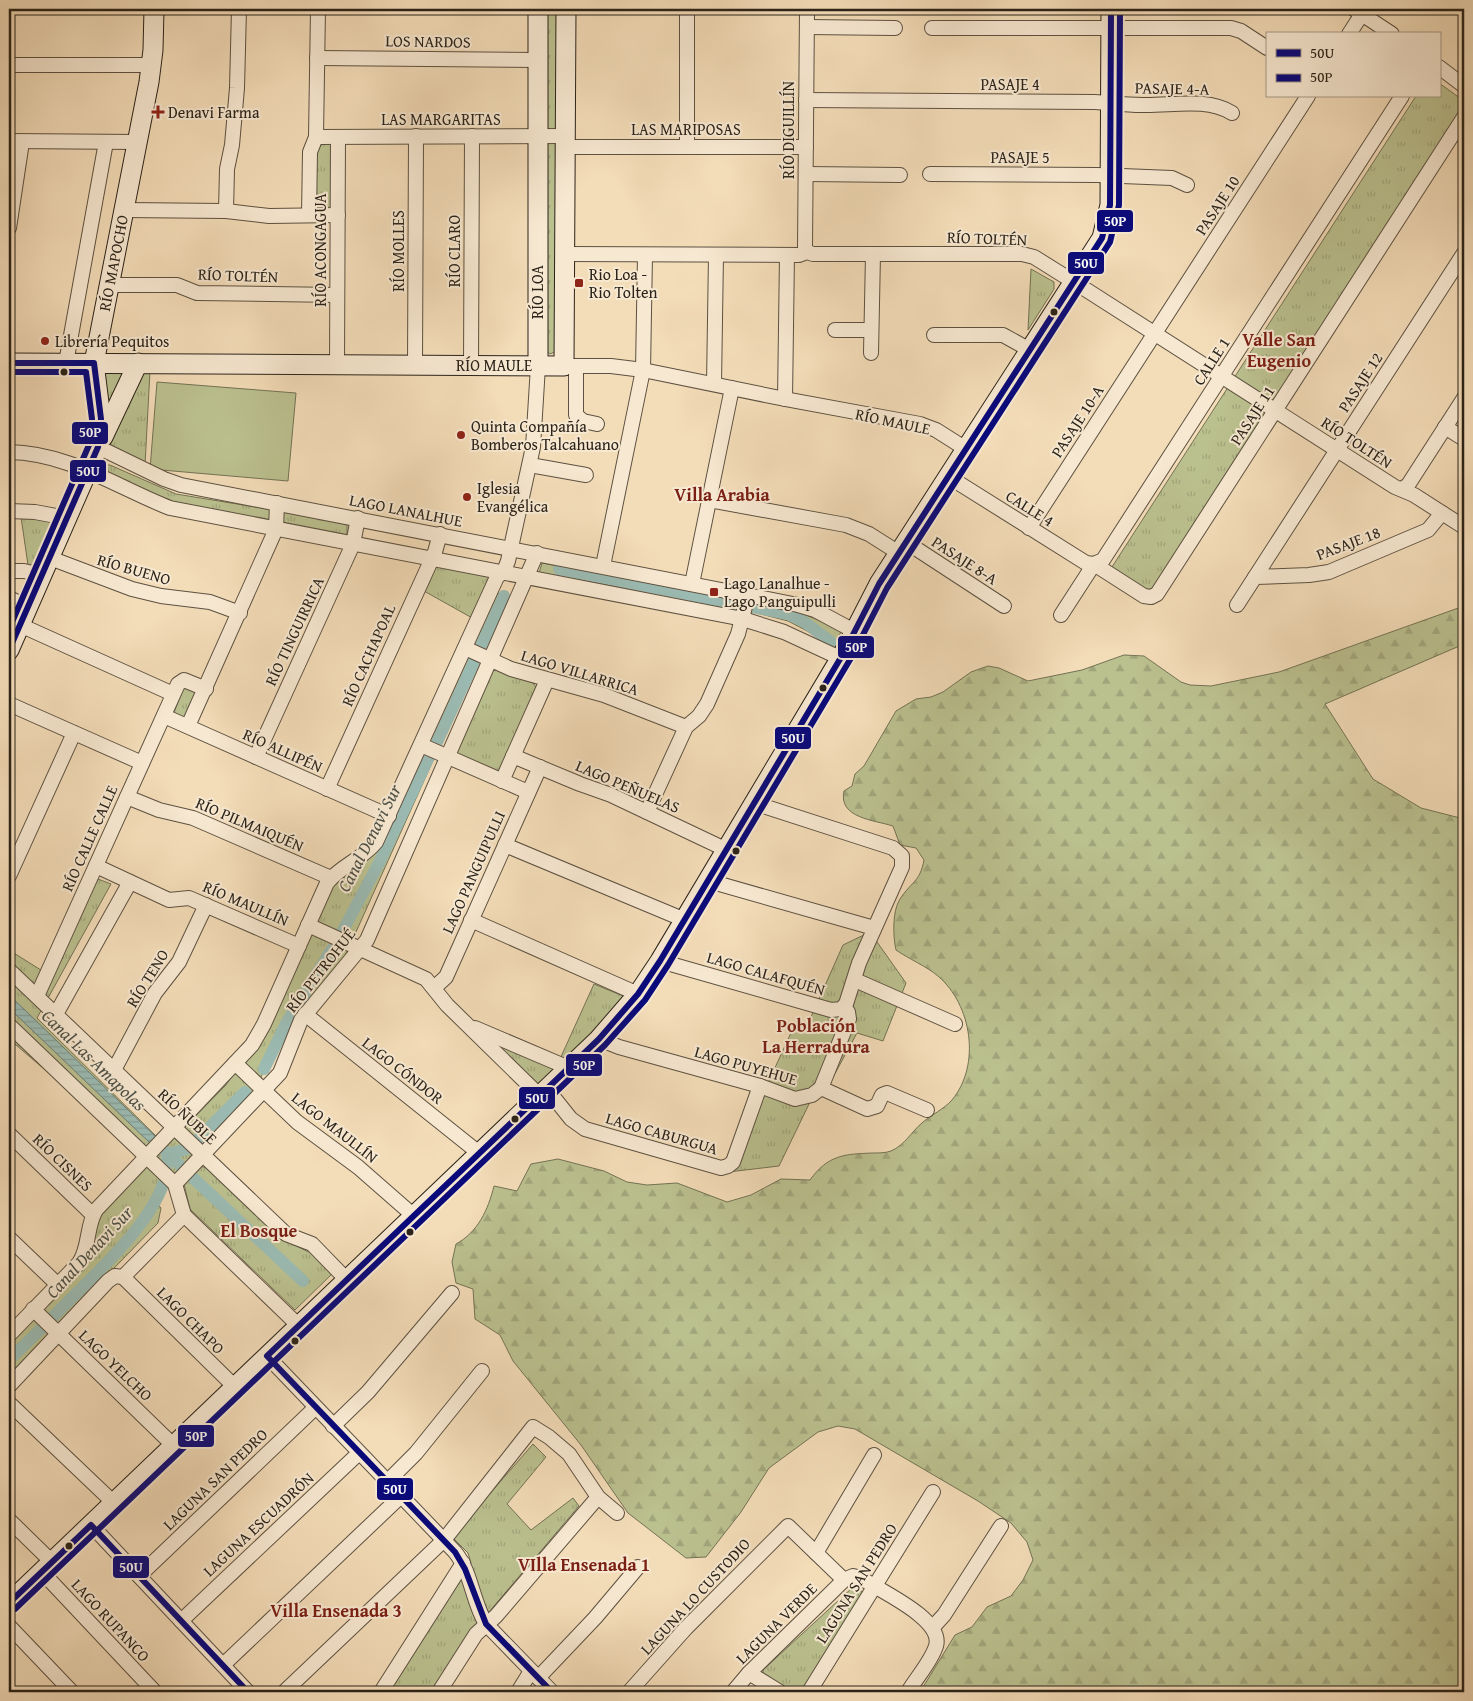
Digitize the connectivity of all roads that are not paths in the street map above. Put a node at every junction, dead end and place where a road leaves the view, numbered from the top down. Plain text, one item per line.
1 (154, 9) edge
2 (239, 9) edge
3 (318, 9) edge
4 (538, 9) edge
5 (566, 9) edge
6 (686, 9) edge
7 (807, 9) edge
8 (1111, 9) edge
9 (1358, 11) edge
10 (807, 27) junction
11 (895, 28) dead end
12 (932, 28) dead end
13 (1111, 29) junction
14 (1350, 32) edge
15 (1389, 32) edge
16 (1266, 47) edge
17 (317, 58) junction
18 (538, 60) junction
19 (9, 65) edge
20 (152, 66) junction
21 (1440, 68) edge
22 (1464, 86) edge
23 (1307, 98) edge
24 (1401, 98) edge
25 (806, 100) junction
26 (1110, 103) junction
27 (1232, 113) dead end
28 (1464, 117) edge
29 (416, 136) junction
30 (472, 136) junction
31 (537, 136) junction
32 (316, 137) junction
33 (338, 137) junction
34 (16, 141) edge
35 (566, 141) junction
36 (106, 142) junction
37 (137, 142) junction
38 (687, 147) junction
39 (806, 147) junction
40 (806, 174) junction
41 (930, 174) dead end
42 (900, 175) dead end
43 (1110, 176) junction
44 (1187, 185) dead end
45 (124, 210) junction
46 (226, 211) junction
47 (310, 215) junction
48 (338, 215) junction
49 (9, 228) edge
50 (807, 252) junction
51 (1464, 253) edge
52 (565, 254) junction
53 (872, 254) junction
54 (645, 255) junction
55 (716, 255) junction
56 (787, 255) junction
57 (1074, 282) junction
58 (109, 285) junction
59 (337, 295) junction
60 (835, 330) dead end
61 (870, 330) junction
62 (1155, 333) junction
63 (934, 335) dead end
64 (1030, 350) junction
65 (872, 353) dead end
66 (9, 363) edge
67 (66, 363) junction
68 (94, 363) junction
69 (138, 363) junction
70 (337, 364) junction
71 (415, 365) junction
72 (472, 365) junction
73 (538, 366) junction
74 (570, 366) junction
75 (643, 370) junction
76 (1222, 376) junction
77 (714, 384) junction
78 (732, 388) junction
79 (1464, 398) edge
80 (785, 400) junction
81 (1275, 411) junction
82 (596, 424) dead end
83 (1445, 427) junction
84 (1464, 439) edge
85 (98, 447) junction
86 (966, 450) junction
87 (1337, 450) junction
88 (9, 452) edge
89 (530, 465) junction
90 (88, 470) junction
91 (586, 475) dead end
92 (949, 477) junction
93 (1402, 489) junction
94 (709, 500) junction
95 (276, 503) junction
96 (9, 511) edge
97 (1442, 513) junction
98 (67, 518) junction
99 (358, 518) junction
100 (1464, 527) edge
101 (1029, 528) junction
102 (276, 529) junction
103 (440, 534) junction
104 (354, 544) junction
105 (512, 548) junction
106 (903, 548) junction
107 (537, 553) junction
108 (431, 558) junction
109 (1094, 564) junction
110 (46, 566) junction
111 (603, 566) junction
112 (9, 571) edge
113 (504, 571) junction
114 (529, 576) junction
115 (1255, 578) junction
116 (692, 584) junction
117 (748, 595) junction
118 (9, 598) edge
119 (1237, 605) dead end
120 (1004, 606) dead end
121 (28, 607) junction
122 (240, 613) junction
123 (1061, 615) dead end
124 (744, 619) junction
125 (20, 626) junction
126 (856, 632) junction
127 (465, 648) junction
128 (9, 650) edge
129 (840, 658) junction
130 (492, 660) junction
131 (547, 680) junction
132 (206, 689) junction
133 (173, 694) junction
134 (9, 704) edge
135 (164, 716) junction
136 (188, 726) junction
137 (686, 727) junction
138 (74, 733) junction
139 (420, 745) junction
140 (514, 756) junction
141 (256, 757) junction
142 (449, 758) junction
143 (142, 763) junction
144 (540, 767) junction
145 (502, 781) junction
146 (327, 789) junction
147 (528, 792) junction
148 (127, 797) junction
149 (754, 803) junction
150 (648, 812) junction
151 (389, 816) junction
152 (505, 845) junction
153 (727, 850) junction
154 (96, 866) junction
155 (9, 876) edge
156 (331, 878) junction
157 (709, 881) junction
158 (130, 882) junction
159 (206, 905) junction
160 (471, 920) junction
161 (685, 920) junction
162 (308, 925) junction
163 (874, 928) junction
164 (299, 946) junction
165 (361, 949) junction
166 (660, 961) junction
167 (9, 970) edge
168 (855, 980) junction
169 (434, 988) junction
170 (638, 994) junction
171 (38, 996) junction
172 (844, 1007) junction
173 (56, 1014) junction
174 (305, 1014) junction
175 (955, 1024) dead end
176 (9, 1025) edge
177 (467, 1025) junction
178 (599, 1039) junction
179 (235, 1063) junction
180 (569, 1068) junction
181 (114, 1070) junction
182 (760, 1086) junction
183 (820, 1088) junction
184 (264, 1091) junction
185 (544, 1093) junction
186 (927, 1110) dead end
187 (175, 1128) junction
188 (9, 1134) edge
189 (479, 1153) junction
190 (204, 1154) junction
191 (147, 1157) junction
192 (175, 1184) junction
193 (93, 1215) junction
194 (184, 1215) junction
195 (414, 1216) junction
196 (9, 1238) edge
197 (123, 1277) junction
198 (347, 1280) junction
199 (58, 1284) junction
200 (452, 1293) dead end
201 (34, 1309) junction
202 (299, 1326) junction
203 (58, 1334) junction
204 (9, 1335) edge
205 (267, 1356) junction
206 (482, 1371) dead end
207 (9, 1386) edge
208 (235, 1387) junction
209 (9, 1403) edge
210 (315, 1408) junction
211 (332, 1426) junction
212 (174, 1446) junction
213 (359, 1453) junction
214 (874, 1456) dead end
215 (387, 1482) junction
216 (933, 1492) dead end
217 (401, 1496) junction
218 (598, 1497) junction
219 (114, 1503) junction
220 (617, 1513) dead end
221 (9, 1520) edge
222 (92, 1525) junction
223 (1001, 1526) dead end
224 (444, 1540) junction
225 (816, 1553) junction
226 (463, 1564) junction
227 (47, 1567) junction
228 (638, 1567) dead end
229 (139, 1576) junction
230 (844, 1580) junction
231 (875, 1587) junction
232 (9, 1603) edge
233 (181, 1621) junction
234 (486, 1624) junction
235 (9, 1626) edge
236 (933, 1627) junction
237 (223, 1665) junction
238 (749, 1673) junction
239 (535, 1674) junction
240 (72, 1692) edge
241 (156, 1692) edge
242 (248, 1692) edge
243 (284, 1692) edge
244 (381, 1692) edge
245 (439, 1692) edge
246 (518, 1692) edge
247 (552, 1692) edge
248 (630, 1692) edge
249 (733, 1692) edge
250 (780, 1692) edge
251 (809, 1692) edge
252 (908, 1692) edge

1 - 20 street, RÍO MAPOCHO
2 - 46 street
3 - 17 street, RÍO ACONGAGUA
4 - 18 street, RÍO LOA
5 - 35 street, RÍO LOA
6 - 38 street
7 - 10 street, RÍO DIGUILLÍN
8 - 13 street
9 - 14 street
9 - 15 street
10 - 11 street
10 - 25 street, RÍO DIGUILLÍN
12 - 13 street
13 - 16 street
13 - 26 street
17 - 18 street, LOS NARDOS
17 - 32 street, RÍO ACONGAGUA
18 - 31 street, RÍO LOA
19 - 20 street
20 - 37 street, RÍO MAPOCHO
21 - 22 street
23 - 62 street, PASAJE 10
24 - 76 street, CALLE 1
25 - 26 street, PASAJE 4
25 - 39 street, RÍO DIGUILLÍN
26 - 27 street, PASAJE 4-A
26 - 43 street
28 - 81 street, PASAJE 11
29 - 30 street, LAS MARGARITAS
29 - 33 street, LAS MARGARITAS
29 - 71 street, RÍO MOLLES
30 - 31 street, LAS MARGARITAS
30 - 72 street, RÍO CLARO
31 - 35 street, LAS MARGARITAS
31 - 73 street, RÍO LOA
32 - 33 street, LAS MARGARITAS
32 - 47 street, RÍO ACONGAGUA
33 - 48 street, RÍO ACONGAGUA
34 - 36 street
34 - 49 street
35 - 38 street, LAS MARIPOSAS
35 - 52 street, RÍO LOA
36 - 37 street
36 - 67 street, RÍO MAPOCHO
37 - 45 street, RÍO MAPOCHO
38 - 39 street, LAS MARIPOSAS
39 - 40 street, RÍO DIGUILLÍN
40 - 42 street
40 - 50 street, RÍO DIGUILLÍN
41 - 43 street, PASAJE 5
43 - 44 street, PASAJE 5
43 - 57 street
45 - 46 street
45 - 58 street, RÍO MAPOCHO
46 - 47 street
47 - 48 street
48 - 59 street, RÍO ACONGAGUA
50 - 53 street, RÍO TOLTÉN
50 - 56 street, RÍO TOLTÉN
51 - 87 street, PASAJE 12
52 - 54 street, RÍO TOLTÉN
52 - 74 street, RÍO LOA
53 - 57 street, RÍO TOLTÉN
53 - 61 street
54 - 55 street, RÍO TOLTÉN
54 - 75 street
55 - 56 street, RÍO TOLTÉN
55 - 77 street
56 - 80 street
57 - 62 street, RÍO TOLTÉN
57 - 64 street
58 - 59 street, RÍO TOLTÉN
58 - 68 street, RÍO MAPOCHO
59 - 70 street, RÍO ACONGAGUA
60 - 61 street
61 - 65 street
62 - 76 street, RÍO TOLTÉN
62 - 101 street, PASAJE 10-A
63 - 64 street
64 - 86 street
66 - 67 street, RÍO MAULE
67 - 68 street, RÍO MAULE
68 - 69 street, RÍO MAULE
68 - 85 street, RÍO MAPOCHO
69 - 70 street, RÍO MAULE
69 - 85 street
70 - 71 street, RÍO MAULE
71 - 72 street, RÍO MAULE
72 - 73 street, RÍO MAULE
73 - 74 street, RÍO MAULE
73 - 89 street, RÍO LOA
74 - 75 street, RÍO MAULE
74 - 82 street
75 - 77 street, RÍO MAULE
75 - 111 street
76 - 81 street, RÍO TOLTÉN
76 - 109 street, CALLE 1
77 - 78 street, RÍO MAULE
78 - 80 street, RÍO MAULE
78 - 94 street
79 - 83 street
80 - 86 street, RÍO MAULE
81 - 87 street, RÍO TOLTÉN
81 - 109 street, PASAJE 11
83 - 84 street
83 - 93 street
85 - 90 street, RÍO MAPOCHO
85 - 95 street, LAGO LANALHUE
86 - 92 street
87 - 93 street, RÍO TOLTÉN
87 - 115 street, PASAJE 12
88 - 90 street
89 - 91 street
89 - 105 street, RÍO LOA
90 - 98 street, RÍO MAPOCHO
90 - 102 street
92 - 101 street, CALLE 4
92 - 106 street
93 - 97 street, RÍO TOLTÉN
94 - 106 street, PASAJE 8-A
94 - 116 street
95 - 99 street, LAGO LANALHUE
95 - 102 street
96 - 98 street
97 - 100 street, RÍO TOLTÉN
97 - 115 street, PASAJE 18
98 - 110 street, RÍO MAPOCHO
99 - 103 street, LAGO LANALHUE
99 - 104 street, RÍO TINGUIRRICA
101 - 109 street, CALLE 4
102 - 104 street
102 - 122 street
103 - 105 street, LAGO LANALHUE
103 - 108 street, RÍO CACHAPOAL
104 - 108 street
104 - 141 street, RÍO TINGUIRRICA
105 - 107 street, LAGO LANALHUE
105 - 113 street, RÍO LOA
106 - 120 street, PASAJE 8-A
106 - 126 street
107 - 111 street, LAGO LANALHUE
107 - 114 street
108 - 113 street
108 - 146 street, RÍO CACHAPOAL
109 - 123 street, CALLE 1
110 - 112 street, RÍO BUENO
110 - 121 street, RÍO MAPOCHO
110 - 122 street, RÍO BUENO
111 - 116 street, LAGO LANALHUE
113 - 114 street
113 - 127 street, RÍO PETROHUÉ
114 - 124 street
114 - 130 street, RÍO PETROHUÉ
115 - 119 street, PASAJE 12
116 - 117 street, LAGO LANALHUE
117 - 124 street
117 - 126 street, LAGO LANALHUE
118 - 121 street
121 - 125 street, RÍO MAPOCHO
122 - 132 street
124 - 129 street
124 - 137 street
125 - 128 street, RÍO MAPOCHO
125 - 133 street
126 - 129 street
127 - 130 street, LAGO VILLARRICA
127 - 139 street, RÍO PETROHUÉ
129 - 149 street
130 - 131 street, LAGO VILLARRICA
130 - 142 street, RÍO PETROHUÉ
131 - 137 street, LAGO VILLARRICA
131 - 140 street
132 - 133 street
132 - 136 street
133 - 135 street, RÍO CALLE CALLE
134 - 138 street
135 - 136 street, RÍO ALLIPÉN
135 - 143 street, RÍO CALLE CALLE
136 - 141 street, RÍO ALLIPÉN
137 - 150 street
138 - 143 street
138 - 155 street
139 - 142 street
139 - 151 street, RÍO PETROHUÉ
140 - 144 street, LAGO PEÑUELAS
140 - 145 street
141 - 146 street, RÍO ALLIPÉN
142 - 145 street
142 - 165 street, RÍO PETROHUÉ
143 - 148 street, RÍO CALLE CALLE
144 - 147 street, LAGO PANGUIPULLI
144 - 150 street, LAGO PEÑUELAS
145 - 147 street
146 - 151 street, RÍO ALLIPÉN
147 - 152 street, LAGO PANGUIPULLI
148 - 154 street, RÍO CALLE CALLE
148 - 156 street, RÍO PILMAIQUÉN
149 - 153 street
149 - 163 street
150 - 153 street, LAGO PEÑUELAS
151 - 156 street, RÍO PETROHUÉ
152 - 160 street, LAGO PANGUIPULLI
152 - 161 street
153 - 157 street
154 - 158 street, RÍO MAULLÍN
154 - 171 street, RÍO CALLE CALLE
156 - 162 street, RÍO PETROHUÉ
157 - 161 street
157 - 163 street
158 - 159 street, RÍO MAULLÍN
158 - 173 street
159 - 164 street, RÍO MAULLÍN
159 - 181 street, RÍO TENO
160 - 169 street, LAGO PANGUIPULLI
160 - 170 street
161 - 166 street
162 - 164 street, RÍO PETROHUÉ
162 - 165 street, LAGO CABURGUA
163 - 168 street
164 - 179 street, RÍO PETROHUÉ
165 - 169 street, LAGO CABURGUA
165 - 174 street, RÍO PETROHUÉ
166 - 170 street
166 - 172 street, LAGO CALAFQUÉN
167 - 171 street, RÍO ÑUBLE
168 - 172 street, LAGO CALAFQUÉN
168 - 175 street
169 - 177 street, LAGO CABURGUA
170 - 178 street
171 - 173 street, RÍO ÑUBLE
172 - 183 street
173 - 181 street, RÍO ÑUBLE
174 - 184 street, RÍO PETROHUÉ
174 - 189 street, LAGO CÓNDOR
176 - 191 street
177 - 180 street, LAGO CABURGUA
177 - 185 street, LAGO CABURGUA
178 - 180 street
178 - 182 street, LAGO PUYEHUE
179 - 184 street, LAGO MAULLÍN
179 - 187 street, RÍO PETROHUÉ
180 - 185 street
181 - 187 street, RÍO ÑUBLE
182 - 183 street, LAGO PUYEHUE
182 - 185 street, LAGO CABURGUA
183 - 186 street
184 - 190 street, RÍO PETROHUÉ
184 - 195 street, LAGO MAULLÍN
185 - 189 street
187 - 190 street, RÍO ÑUBLE
187 - 191 street, RÍO PETROHUÉ
188 - 193 street, RÍO CISNES
189 - 195 street
190 - 192 street, RÍO PETROHUÉ
190 - 198 street, RÍO ÑUBLE
191 - 192 street
191 - 193 street, RÍO PETROHUÉ
192 - 194 street
193 - 199 street, RÍO PETROHUÉ
194 - 197 street
194 - 202 street
195 - 198 street
196 - 199 street
197 - 203 street
197 - 208 street, LAGO CHAPO
198 - 202 street
199 - 201 street, RÍO PETROHUÉ
200 - 211 street
201 - 203 street, LAGO YELCHO
201 - 204 street, RÍO PETROHUÉ
202 - 205 street
203 - 207 street
203 - 212 street, LAGO YELCHO
205 - 208 street
205 - 210 street
206 - 215 street
208 - 212 street
209 - 219 street
210 - 211 street
210 - 229 street, LAGUNA SAN PEDRO
211 - 213 street
212 - 219 street
213 - 215 street
213 - 233 street, LAGUNA ESCUADRÓN
214 - 225 street
215 - 217 street
216 - 231 street, LAGUNA SAN PEDRO
217 - 224 street
217 - 237 street
218 - 220 street
218 - 224 street
218 - 234 street
219 - 222 street
221 - 227 street, LAGO RUPANCO
222 - 227 street
222 - 229 street
223 - 236 street
224 - 226 street
224 - 243 street
225 - 230 street
225 - 248 street, LAGUNA LO CUSTODIO
226 - 234 street
226 - 244 street
227 - 232 street
227 - 241 street, LAGO RUPANCO
228 - 239 street
229 - 233 street
230 - 231 street
230 - 238 street, LAGUNA VERDE
231 - 236 street
231 - 251 street, LAGUNA SAN PEDRO
233 - 237 street
234 - 239 street
234 - 245 street
235 - 240 street
236 - 252 street
237 - 242 street
238 - 249 street, LAGUNA VERDE
238 - 250 street
239 - 246 street
239 - 247 street

